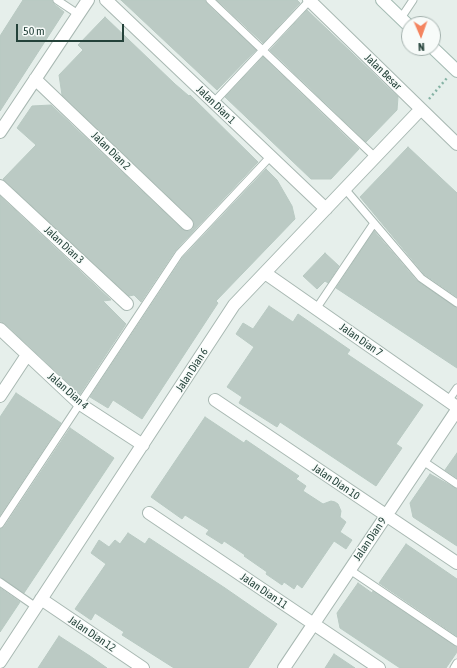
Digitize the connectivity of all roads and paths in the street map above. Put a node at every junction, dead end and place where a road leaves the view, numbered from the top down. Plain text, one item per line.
1 (57, 0) edge
2 (88, 0) edge
3 (106, 0) edge
4 (210, 0) edge
5 (309, 0) edge
6 (382, 0) edge
7 (413, 0) edge
8 (78, 14) junction
9 (407, 16) edge
10 (401, 18) edge
11 (263, 50) junction
12 (441, 55) edge
13 (456, 68) edge
14 (35, 79) junction
15 (214, 103) junction
16 (421, 109) junction
17 (0, 132) edge
18 (457, 144) edge
19 (270, 157) junction
20 (375, 158) junction
21 (0, 186) edge
22 (345, 190) junction
23 (326, 209) junction
24 (374, 223) junction
25 (187, 224) dead end
26 (265, 273) junction
27 (457, 303) edge
28 (127, 304) dead end
29 (316, 309) junction
30 (0, 329) edge
31 (27, 355) junction
32 (457, 388) edge
33 (0, 396) edge
34 (215, 400) dead end
35 (80, 404) junction
36 (452, 404) edge
37 (457, 410) edge
38 (142, 445) junction
39 (423, 461) junction
40 (457, 484) edge
41 (149, 513) dead end
42 (386, 515) junction
43 (0, 524) edge
44 (457, 563) edge
45 (350, 570) junction
46 (0, 582) edge
47 (39, 603) junction
48 (314, 624) junction
49 (457, 642) edge
50 (0, 662) edge
51 (457, 663) edge
52 (143, 668) edge
53 (284, 668) edge
54 (379, 668) edge
55 (454, 668) edge

1 - 8 lane
2 - 8 street
3 - 15 street, Jalan Dian 1
4 - 11 lane
5 - 11 lane
5 - 16 street, Jalan Besar
6 - 10 street
7 - 9 lane
8 - 14 street
11 - 15 lane
11 - 20 lane
12 - 13 street
13 - 16 path
14 - 17 street
14 - 25 street, Jalan Dian 2
15 - 19 street, Jalan Dian 1
16 - 18 street, Jalan Besar
16 - 20 street, Jalan Dian 6
19 - 23 street, Jalan Dian 1
19 - 35 lane
20 - 22 street, Jalan Dian 6
21 - 28 street, Jalan Dian 3
22 - 23 street, Jalan Dian 6
22 - 24 lane
23 - 26 street, Jalan Dian 6
24 - 27 lane
24 - 29 lane
26 - 29 street, Jalan Dian 7
26 - 38 street, Jalan Dian 6
29 - 36 street, Jalan Dian 7
30 - 31 street, Jalan Dian 4
31 - 33 street
31 - 35 street, Jalan Dian 4
32 - 36 lane
34 - 42 street, Jalan Dian 10
35 - 38 street, Jalan Dian 4
35 - 43 lane
37 - 39 street, Jalan Dian 9
38 - 47 street, Jalan Dian 6
39 - 40 lane
39 - 42 street, Jalan Dian 9
41 - 48 street, Jalan Dian 11
42 - 44 street, Jalan Dian 10
42 - 45 street, Jalan Dian 9
45 - 48 street, Jalan Dian 9
45 - 49 lane
46 - 47 lane
47 - 50 street, Jalan Dian 6
47 - 52 street, Jalan Dian 12
48 - 53 street, Jalan Dian 9
48 - 54 street, Jalan Dian 11
51 - 55 lane

